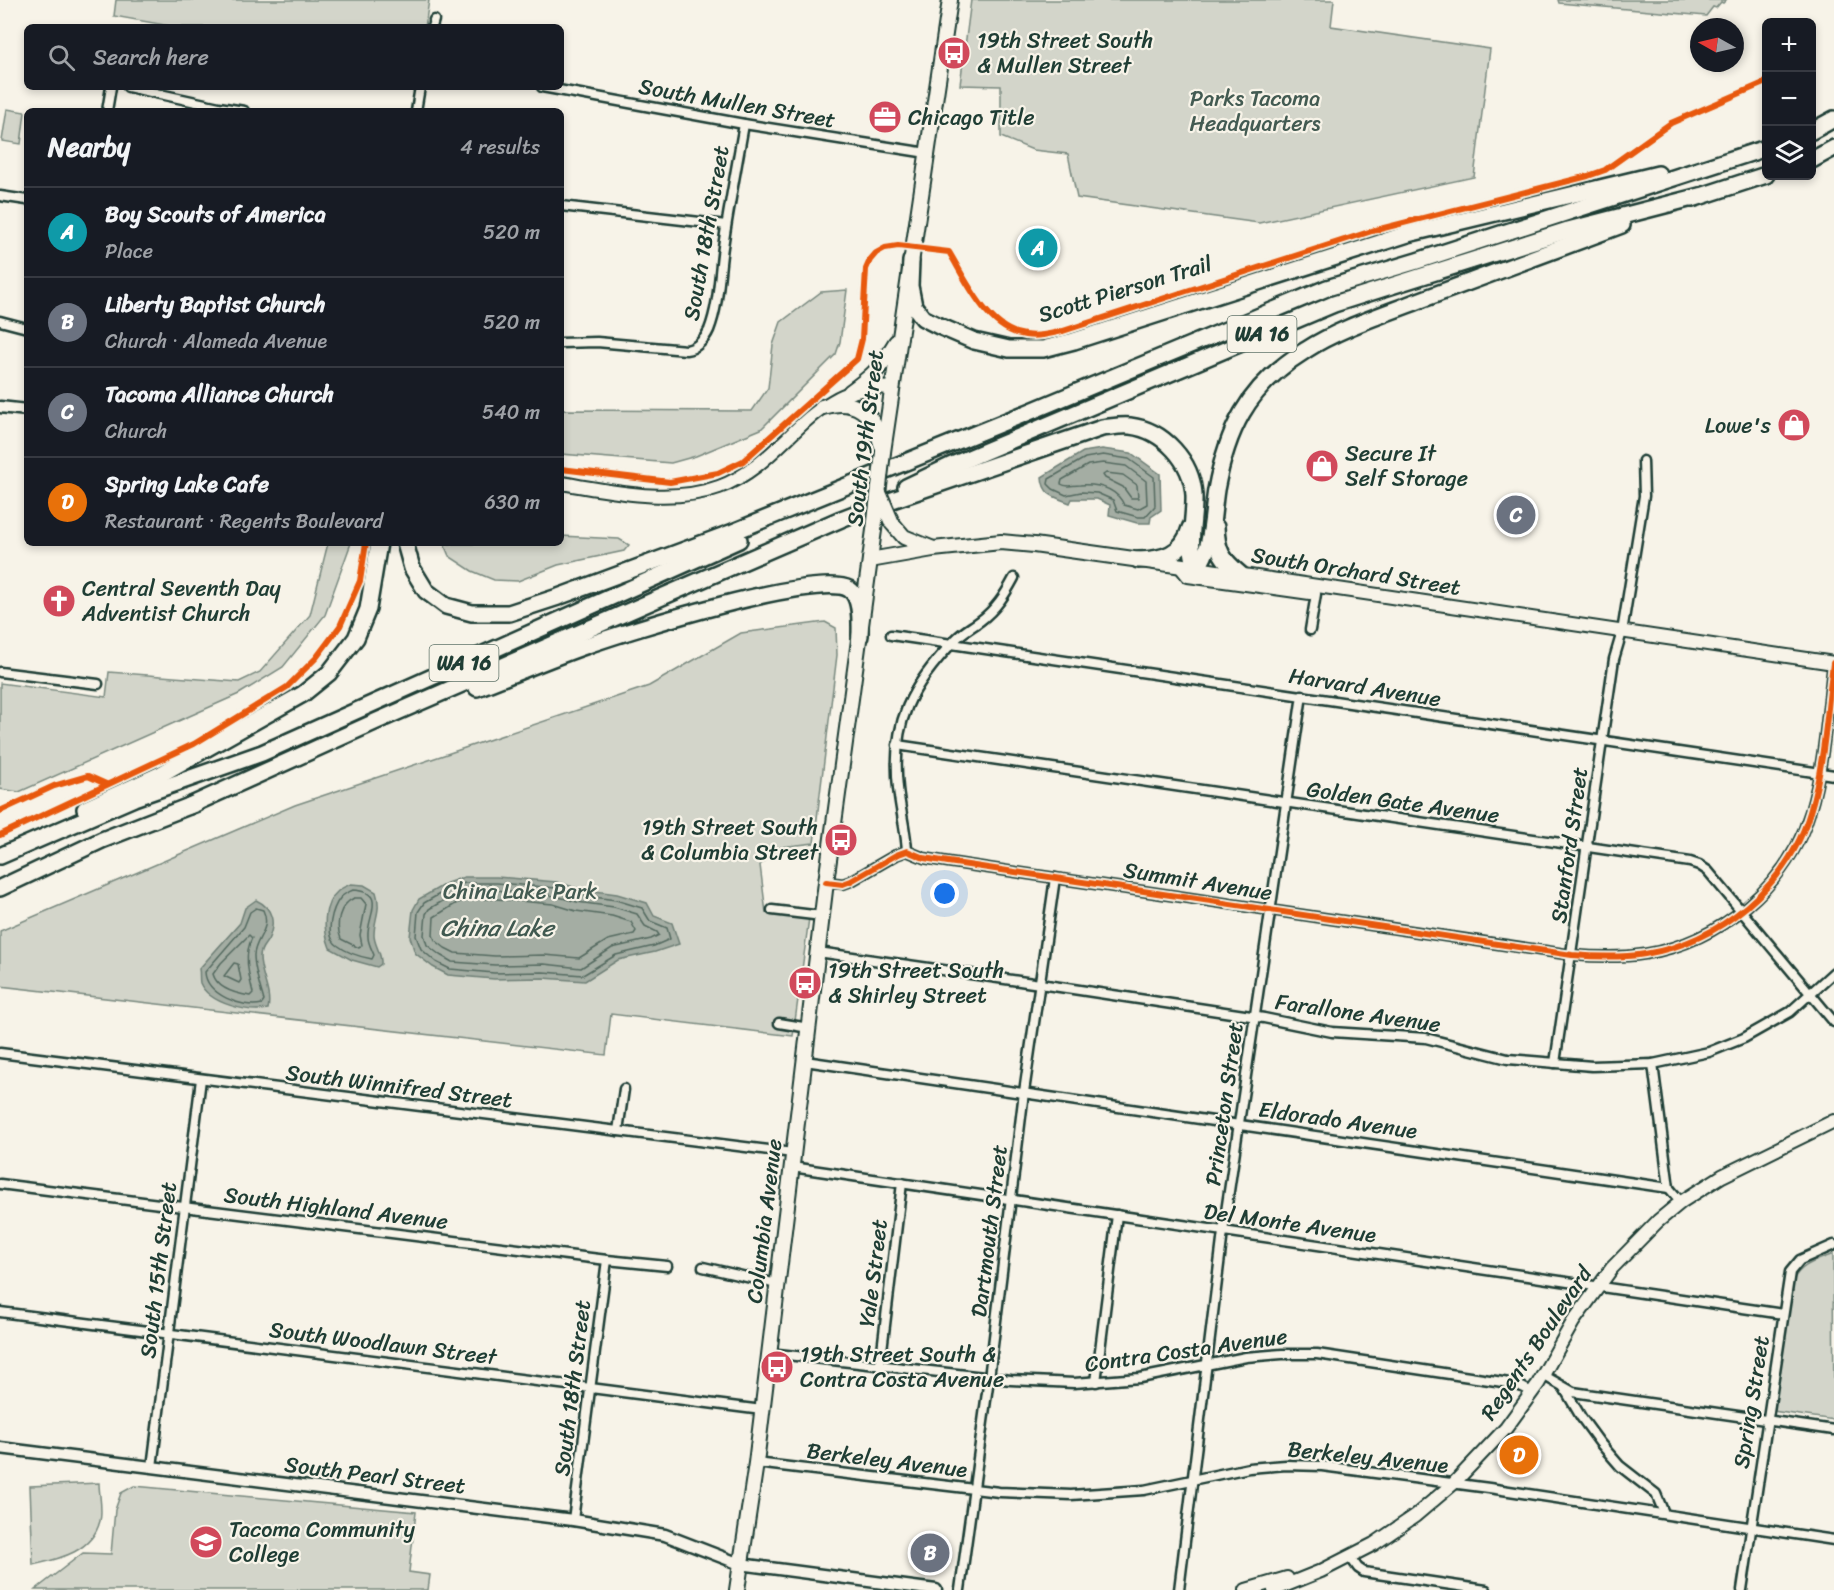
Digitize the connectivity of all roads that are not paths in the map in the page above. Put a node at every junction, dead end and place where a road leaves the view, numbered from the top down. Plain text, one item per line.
1 (950, 0) edge
2 (110, 90) edge
3 (142, 90) edge
4 (420, 90) edge
5 (558, 90) edge
6 (108, 108) edge
7 (230, 108) edge
8 (416, 108) edge
9 (1834, 119) edge
10 (744, 124) junction
11 (1816, 130) edge
12 (1834, 148) edge
13 (1762, 150) edge
14 (927, 153) junction
15 (1751, 153) junction
16 (1816, 158) edge
17 (1762, 177) edge
18 (0, 196) edge
19 (1700, 196) junction
20 (24, 200) edge
21 (564, 206) edge
22 (726, 225) junction
23 (911, 261) junction
24 (0, 321) edge
25 (24, 327) edge
26 (900, 334) junction
27 (564, 343) edge
28 (891, 388) junction
29 (850, 392) junction
30 (0, 407) edge
31 (822, 407) junction
32 (24, 410) edge
33 (883, 444) junction
34 (922, 456) junction
35 (1643, 461) dead end
36 (564, 483) edge
37 (1216, 492) junction
38 (879, 493) junction
39 (841, 519) junction
40 (1193, 519) junction
41 (380, 546) edge
42 (406, 546) edge
43 (933, 549) junction
44 (870, 560) junction
45 (1138, 560) junction
46 (1180, 566) junction
47 (1197, 568) junction
48 (1241, 575) junction
49 (1014, 578) dead end
50 (1331, 589) junction
51 (1316, 594) junction
52 (1310, 630) dead end
53 (1622, 632) junction
54 (891, 635) dead end
55 (860, 636) junction
56 (951, 643) junction
57 (1834, 663) edge
58 (0, 672) edge
59 (98, 684) dead end
60 (1302, 695) junction
61 (1602, 741) junction
62 (897, 745) junction
63 (1818, 772) junction
64 (1834, 775) edge
65 (1286, 803) junction
66 (189, 806) junction
67 (1587, 847) junction
68 (0, 851) edge
69 (907, 851) junction
70 (0, 856) edge
71 (1055, 878) junction
72 (826, 882) junction
73 (0, 888) edge
74 (772, 910) dead end
75 (1270, 910) junction
76 (1742, 912) junction
77 (822, 916) junction
78 (818, 952) junction
79 (1572, 955) junction
80 (1834, 972) edge
81 (1040, 984) junction
82 (1811, 995) junction
83 (1254, 1017) junction
84 (1834, 1022) edge
85 (779, 1023) dead end
86 (809, 1028) junction
87 (0, 1053) edge
88 (805, 1061) junction
89 (1555, 1063) junction
90 (1653, 1064) junction
91 (201, 1079) junction
92 (624, 1089) dead end
93 (1024, 1092) junction
94 (1834, 1121) edge
95 (1239, 1124) junction
96 (618, 1131) junction
97 (793, 1160) junction
98 (902, 1183) junction
99 (0, 1184) edge
100 (1669, 1188) junction
101 (1011, 1199) junction
102 (1681, 1202) junction
103 (184, 1207) junction
104 (1117, 1215) junction
105 (1223, 1232) junction
106 (1834, 1245) edge
107 (607, 1260) junction
108 (667, 1266) dead end
109 (703, 1267) dead end
110 (777, 1284) junction
111 (1599, 1286) junction
112 (0, 1312) edge
113 (1783, 1314) junction
114 (169, 1334) junction
115 (769, 1353) junction
116 (1207, 1365) junction
117 (880, 1366) junction
118 (1543, 1376) junction
119 (989, 1378) junction
120 (1096, 1382) junction
121 (591, 1388) junction
122 (1564, 1388) junction
123 (1532, 1392) junction
124 (762, 1410) junction
125 (1766, 1420) junction
126 (1834, 1430) edge
127 (0, 1448) edge
128 (756, 1463) junction
129 (152, 1467) junction
130 (1193, 1480) junction
131 (1454, 1483) junction
132 (975, 1489) junction
133 (1664, 1513) junction
134 (573, 1520) junction
135 (1751, 1527) junction
136 (1834, 1540) edge
137 (1350, 1557) junction
138 (740, 1564) junction
139 (1321, 1571) junction
140 (737, 1590) edge
141 (936, 1590) edge
142 (960, 1590) edge
143 (1179, 1590) edge
144 (1246, 1590) edge
145 (1275, 1590) edge
146 (1486, 1590) edge
147 (1742, 1590) edge

1 - 14 main road, South 19th Street
2 - 6 street
3 - 7 street
4 - 8 street
5 - 10 street, South Mullen Street
9 - 11 highway
10 - 14 street, South Mullen Street
10 - 22 street, South 18th Street
12 - 16 highway
13 - 15 highway, WA 16
14 - 23 main road, South 19th Street
15 - 23 highway
15 - 34 highway, WA 16
17 - 19 highway, WA 16
18 - 20 street
19 - 37 highway
19 - 39 highway, WA 16
21 - 22 street
22 - 27 street, South 18th Street
23 - 26 main road, South 19th Street
24 - 25 street
26 - 28 main road, South 19th Street
26 - 29 main road
28 - 29 main road
28 - 33 main road, South 19th Street
29 - 31 main road
30 - 32 street
31 - 33 main road
31 - 36 main road
33 - 38 main road, South 19th Street, bridge
34 - 42 highway
34 - 70 highway, WA 16
35 - 53 street, Stanford Street
37 - 47 highway
37 - 48 highway
38 - 43 main road, bridge
38 - 44 main road, South 19th Street, bridge
39 - 40 highway
39 - 66 highway, WA 16
40 - 45 highway
40 - 47 highway
41 - 68 highway
43 - 44 main road, South Orchard Street
43 - 45 main road, South Orchard Street
44 - 55 main road, South 19th Street
45 - 46 main road, South Orchard Street
46 - 47 main road, South Orchard Street
46 - 51 main road
47 - 48 main road, South Orchard Street
48 - 50 main road, South Orchard Street
49 - 56 street
50 - 51 main road
50 - 53 main road, South Orchard Street
51 - 52 street
53 - 57 main road, South Orchard Street
53 - 61 street, Stanford Street
54 - 56 street, Harvard Avenue
55 - 66 highway
55 - 72 main road, South 19th Street
56 - 60 street, Harvard Avenue
56 - 62 street
57 - 63 street, Summit Avenue
58 - 59 street
60 - 61 street, Harvard Avenue
60 - 65 street, Princeton Street
61 - 63 street, Harvard Avenue
61 - 67 street, Stanford Street
62 - 65 street, Golden Gate Avenue
62 - 69 street
63 - 64 street, Harvard Avenue
63 - 76 street, Summit Avenue
65 - 67 street, Golden Gate Avenue
65 - 75 street, Princeton Street
66 - 73 highway, WA 16
67 - 76 street, Golden Gate Avenue
67 - 79 street, Stanford Street
69 - 71 street, Summit Avenue
69 - 72 street
71 - 75 street, Summit Avenue
71 - 81 street, Dartmouth Street
72 - 77 main road, Columbia Avenue
74 - 77 street
75 - 79 street, Summit Avenue
75 - 83 street, Princeton Street
76 - 79 street, Summit Avenue
76 - 82 street, Golden Gate Avenue
77 - 78 main road, Columbia Avenue
78 - 81 street, Farallone Avenue
78 - 86 main road, Columbia Avenue
79 - 89 street, Stanford Street
80 - 82 street, Farallone Avenue
81 - 83 street, Farallone Avenue
81 - 93 street, Dartmouth Street
82 - 84 street, Golden Gate Avenue
82 - 90 street, Farallone Avenue
83 - 89 street, Farallone Avenue
83 - 95 street, Princeton Street
85 - 86 street
86 - 88 main road, Columbia Avenue
87 - 91 street, South Winnifred Street
88 - 93 street, Eldorado Avenue
88 - 97 main road, Columbia Avenue
89 - 90 street, Farallone Avenue
90 - 100 street
91 - 96 street, South Winnifred Street
91 - 103 street, South 15th Street
92 - 96 street
93 - 95 street, Eldorado Avenue
93 - 101 street, Dartmouth Street
94 - 102 main road, Regents Boulevard
95 - 100 street, Eldorado Avenue
95 - 105 street, Princeton Street
96 - 97 street, South Winnifred Street
97 - 98 street, Del Monte Avenue
97 - 110 main road, Columbia Avenue
98 - 101 street, Del Monte Avenue
98 - 117 street, Yale Street
99 - 103 street, South Highland Avenue
100 - 102 street
101 - 104 street, Del Monte Avenue
101 - 119 street, Dartmouth Street
102 - 111 main road, Regents Boulevard
103 - 107 street, South Highland Avenue
103 - 114 street, South 15th Street
104 - 105 street, Del Monte Avenue
104 - 120 street
105 - 111 street, Del Monte Avenue
105 - 116 street, Princeton Street
106 - 113 street, Spring Street
107 - 108 street, South Highland Avenue
107 - 121 street, South 18th Street
109 - 110 street
110 - 115 main road, Columbia Avenue
111 - 113 street, Del Monte Avenue
111 - 118 main road, Regents Boulevard
112 - 114 street, South Woodlawn Street
113 - 125 street, Spring Street
114 - 121 street, South Woodlawn Street
114 - 129 street, South 15th Street
115 - 117 street, Contra Costa Avenue
115 - 124 main road, Columbia Avenue
116 - 120 street, Contra Costa Avenue
116 - 123 street, Contra Costa Avenue
116 - 130 street, Princeton Street
117 - 119 street, Contra Costa Avenue
118 - 122 street
118 - 123 main road, Regents Boulevard
119 - 120 street, Contra Costa Avenue
119 - 132 street, Dartmouth Street
121 - 124 street, South Woodlawn Street
121 - 134 street, South 18th Street
122 - 125 street
122 - 133 street
123 - 131 main road, Regents Boulevard
124 - 128 main road, Columbia Avenue
125 - 126 street
125 - 135 street, Spring Street
127 - 129 street, South Pearl Street
128 - 132 street, Berkeley Avenue
128 - 138 main road, Columbia Avenue
129 - 134 street, South Pearl Street
130 - 131 street, Berkeley Avenue
130 - 132 street, Berkeley Avenue
130 - 143 street, Princeton Street
131 - 133 street, Berkeley Avenue
131 - 137 main road, Regents Boulevard
132 - 142 street, Dartmouth Street
133 - 135 street, Berkeley Avenue
134 - 138 street, South Pearl Street
135 - 136 street, Berkeley Avenue
135 - 147 street, Spring Street
137 - 139 main road, Regents Boulevard
137 - 146 street
138 - 140 main road
138 - 141 street, South Pearl Street
139 - 144 main road
139 - 145 main road, Regents Boulevard

